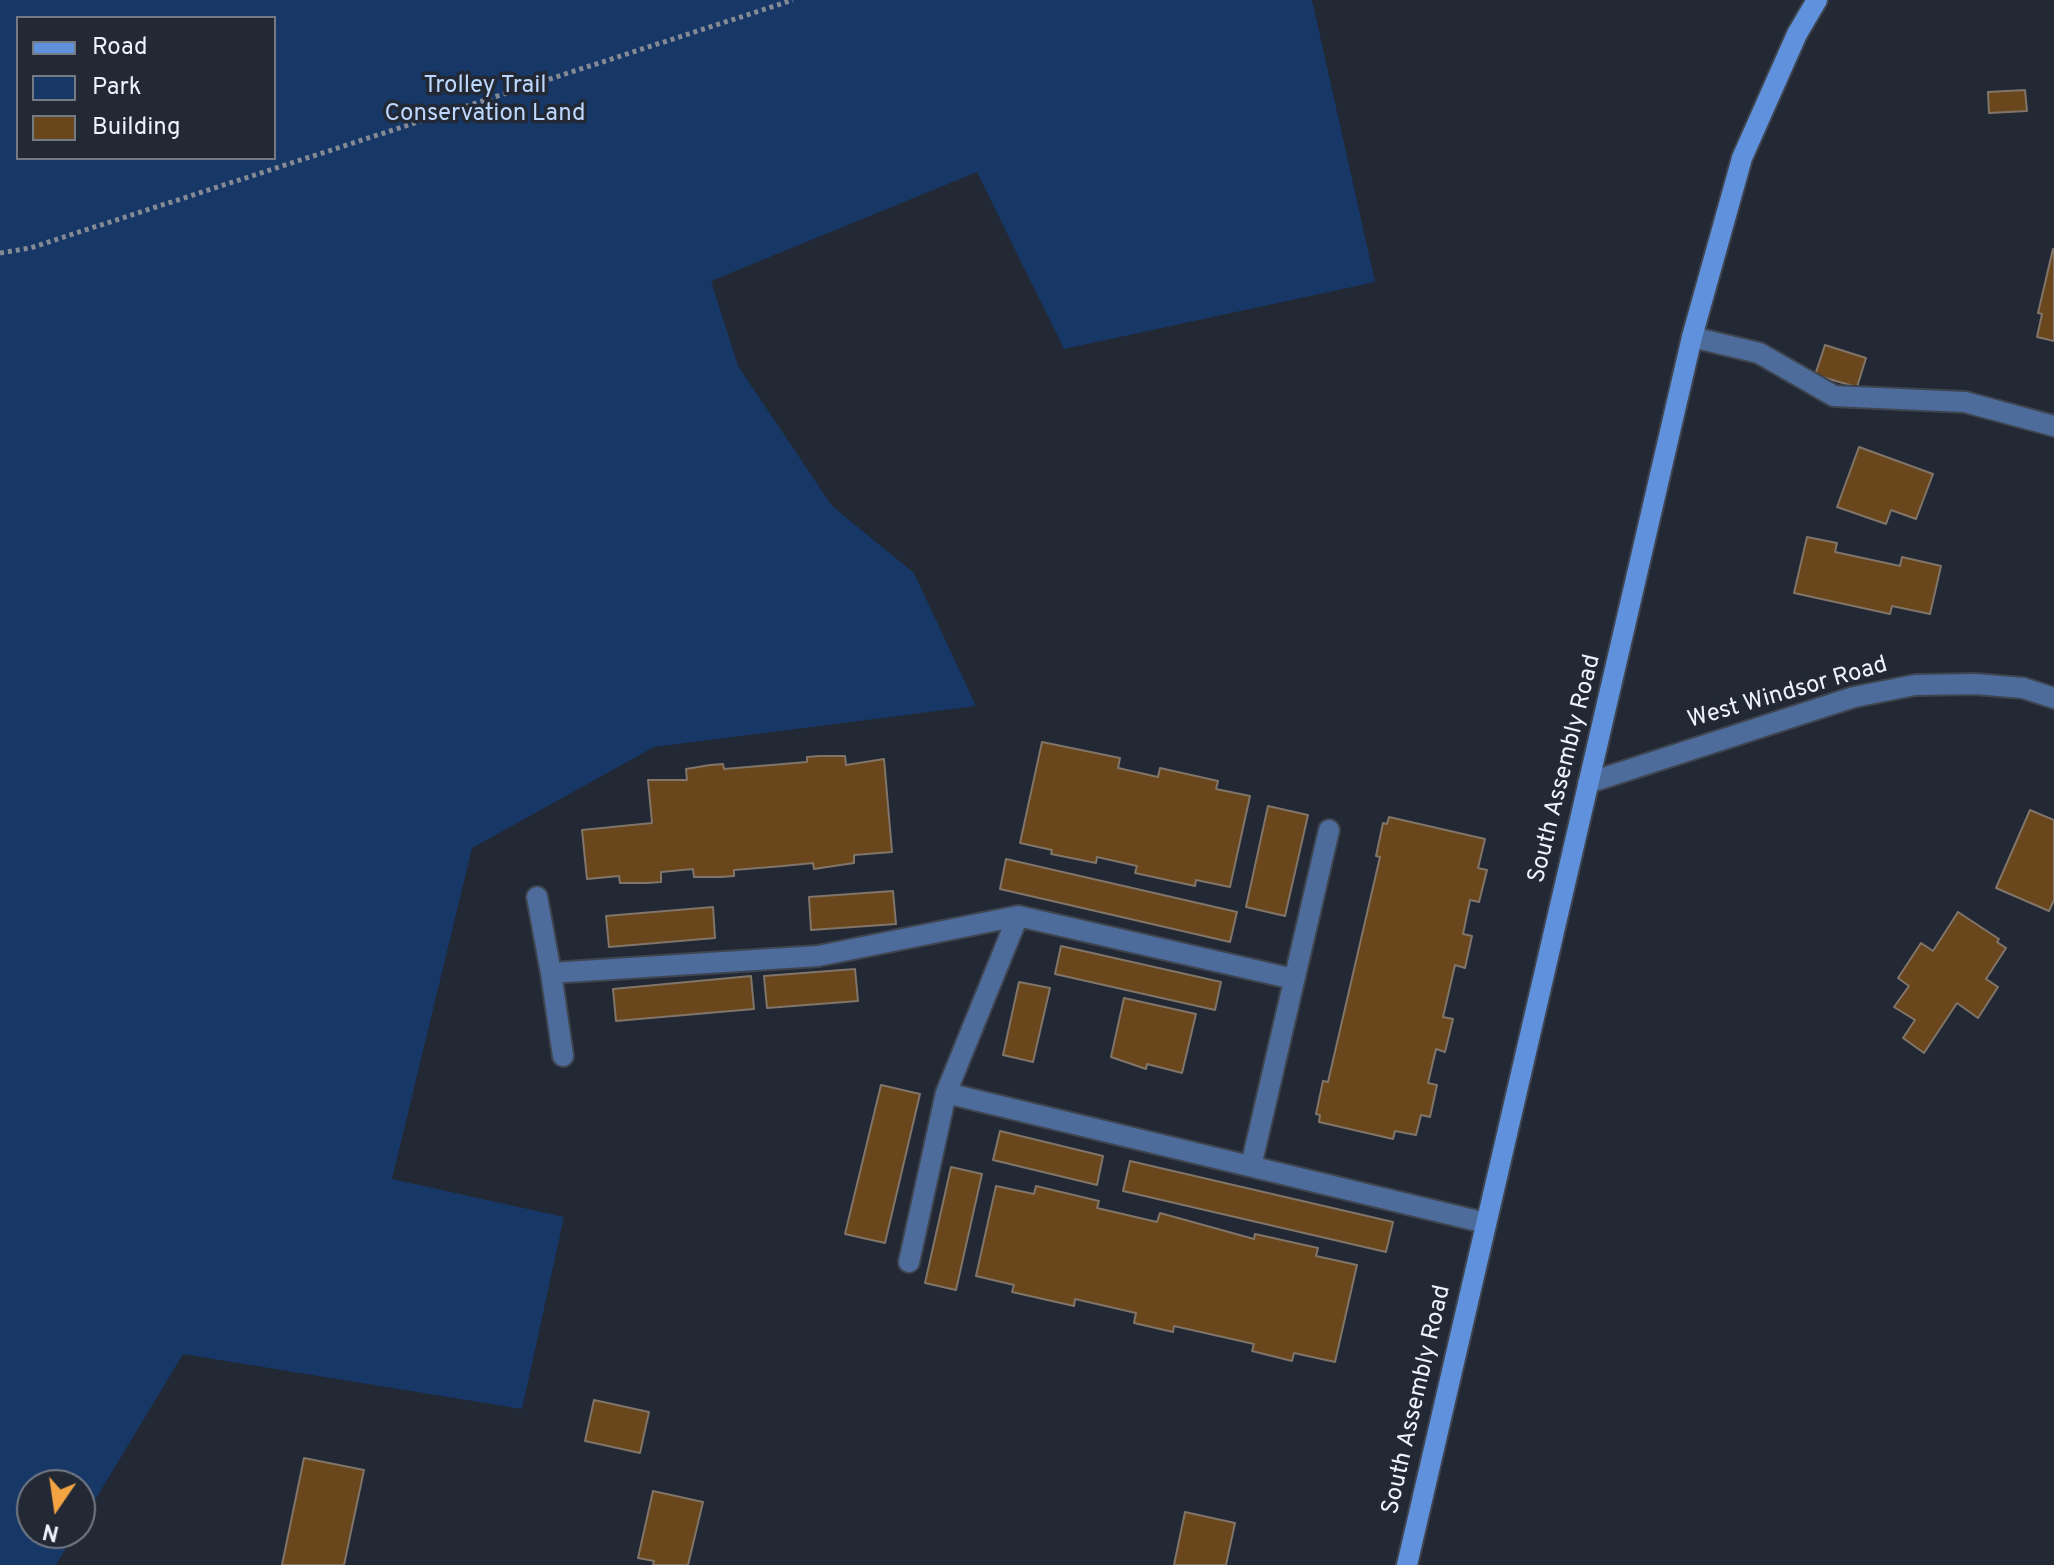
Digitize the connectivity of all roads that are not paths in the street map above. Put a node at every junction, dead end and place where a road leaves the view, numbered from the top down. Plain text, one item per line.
1 (1817, 0) edge
2 (1692, 337) junction
3 (2054, 426) edge
4 (2054, 698) edge
5 (1588, 783) junction
6 (1329, 830) dead end
7 (537, 897) dead end
8 (1018, 916) junction
9 (551, 973) junction
10 (1294, 979) junction
11 (563, 1056) dead end
12 (946, 1093) junction
13 (1251, 1166) junction
14 (1486, 1223) junction
15 (909, 1262) dead end
16 (1407, 1565) edge

1 - 2 street, South Assembly Road
2 - 3 street
2 - 5 street, South Assembly Road
4 - 5 street, West Windsor Road
5 - 14 street, South Assembly Road
6 - 10 street
7 - 9 street
8 - 9 street
8 - 10 street
8 - 12 street
9 - 11 street
10 - 13 street
12 - 13 street
12 - 15 street
13 - 14 street
14 - 16 street, South Assembly Road

